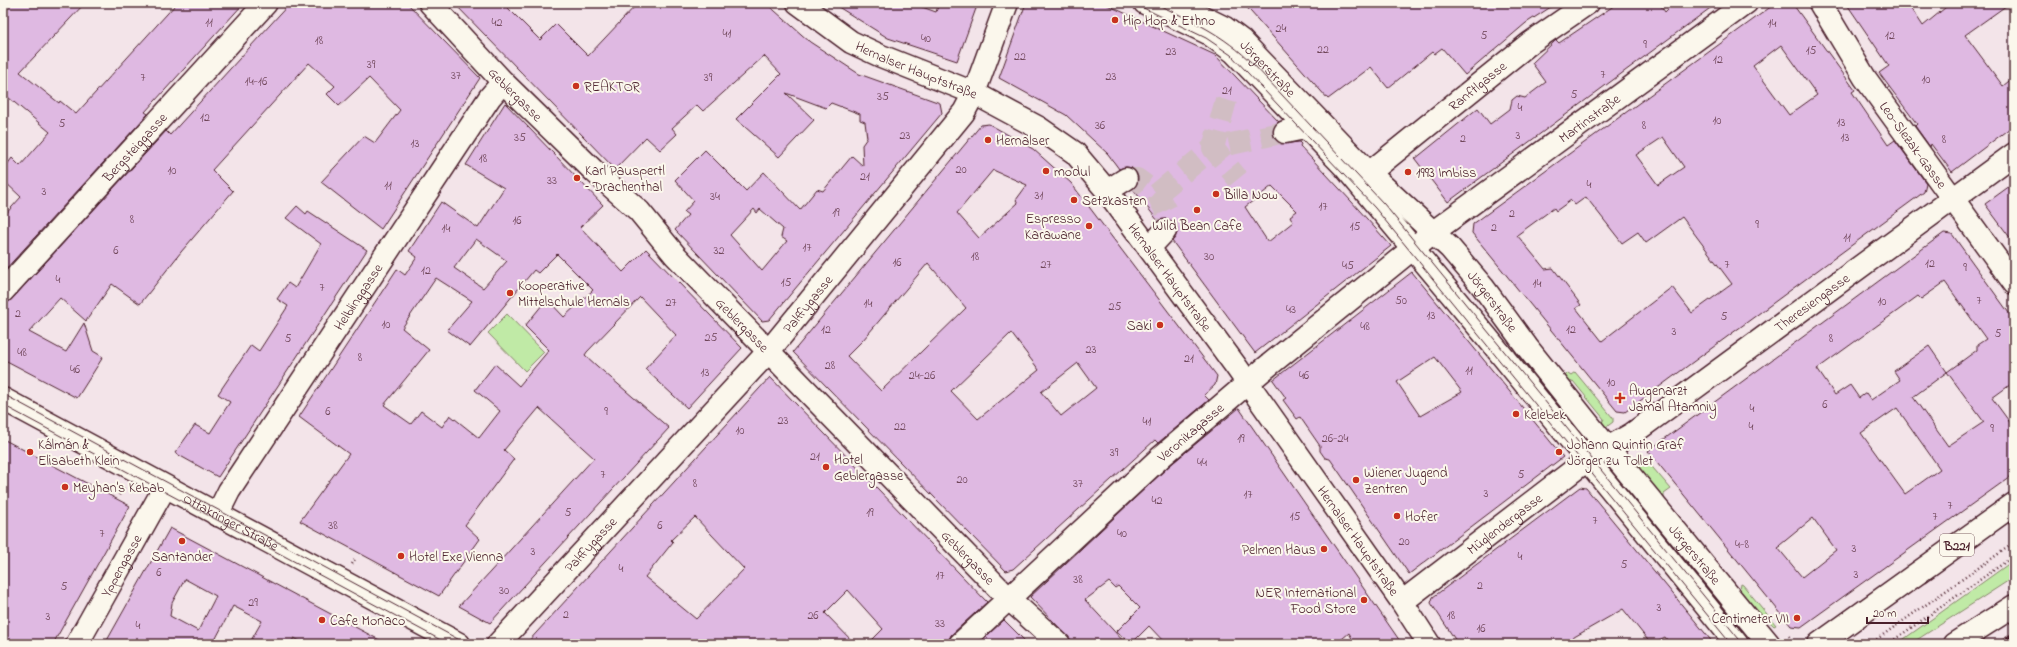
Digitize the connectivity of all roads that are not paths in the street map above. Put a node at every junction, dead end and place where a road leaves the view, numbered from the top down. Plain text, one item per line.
1 (266, 3) edge
2 (430, 3) edge
3 (798, 3) edge
4 (1006, 3) edge
5 (1145, 3) edge
6 (1174, 3) edge
7 (1588, 3) edge
8 (1746, 3) edge
9 (1820, 3) edge
10 (503, 82) junction
11 (974, 93) junction
12 (1315, 126) junction
13 (1285, 132) tunnel mouth
14 (2014, 154) edge
15 (1369, 173) junction
16 (1126, 179) dead end
17 (1108, 191) junction
18 (1953, 200) junction
19 (1165, 231) tunnel mouth
20 (1432, 233) junction
21 (1149, 248) junction
22 (1414, 249) junction
23 (2014, 283) edge
24 (3, 291) edge
25 (768, 352) junction
26 (1248, 383) junction
27 (3, 399) edge
28 (1607, 447) junction
29 (1587, 460) junction
30 (165, 487) junction
31 (2014, 504) edge
32 (217, 514) junction
33 (1008, 598) junction
34 (1402, 602) junction
35 (2014, 606) edge
36 (77, 644) edge
37 (459, 644) edge
38 (498, 644) edge
39 (960, 644) edge
40 (1059, 644) edge
41 (1429, 644) edge
42 (1737, 644) edge
43 (1769, 644) edge
44 (1820, 644) edge
45 (1954, 644) edge

1 - 24 street, Bergsteiggasse
2 - 10 street, Geblergasse
3 - 11 street, Hernalser Hauptstraße
4 - 11 street, Palffygasse
5 - 12 street
6 - 12 street, Jörgerstraße
7 - 15 street, Ranftlgasse
8 - 20 street, Martinstraße
9 - 18 street, Leo-Slezak-Gasse
10 - 25 street, Geblergasse
10 - 32 street, Helblinggasse
11 - 17 street, Hernalser Hauptstraße
11 - 25 street, Palffygasse
12 - 13 street
12 - 15 street, Jörgerstraße
12 - 22 street
14 - 18 street, Theresiengasse
15 - 20 street, Jörgerstraße
16 - 17 street
17 - 21 street, Hernalser Hauptstraße
18 - 23 street, Leo-Slezak-Gasse
18 - 28 street, Theresiengasse
19 - 21 street
20 - 22 street, Veronikagasse
20 - 28 street, Jörgerstraße
21 - 26 street, Hernalser Hauptstraße
22 - 26 street, Veronikagasse
22 - 29 street
25 - 33 street, Geblergasse
25 - 38 street, Palffygasse
26 - 33 street, Veronikagasse
26 - 34 street, Hernalser Hauptstraße
27 - 30 street, Ottakringer Straße
28 - 29 street, Müglendergasse
28 - 43 street, Jörgerstraße
29 - 34 street, Müglendergasse
29 - 42 street
30 - 32 street, Ottakringer Straße
30 - 36 street, Yppengasse
31 - 44 street, B221
32 - 37 street, Ottakringer Straße
33 - 39 street, Veronikagasse
33 - 40 street, Geblergasse
34 - 41 street, Hernalser Hauptstraße
35 - 45 street

